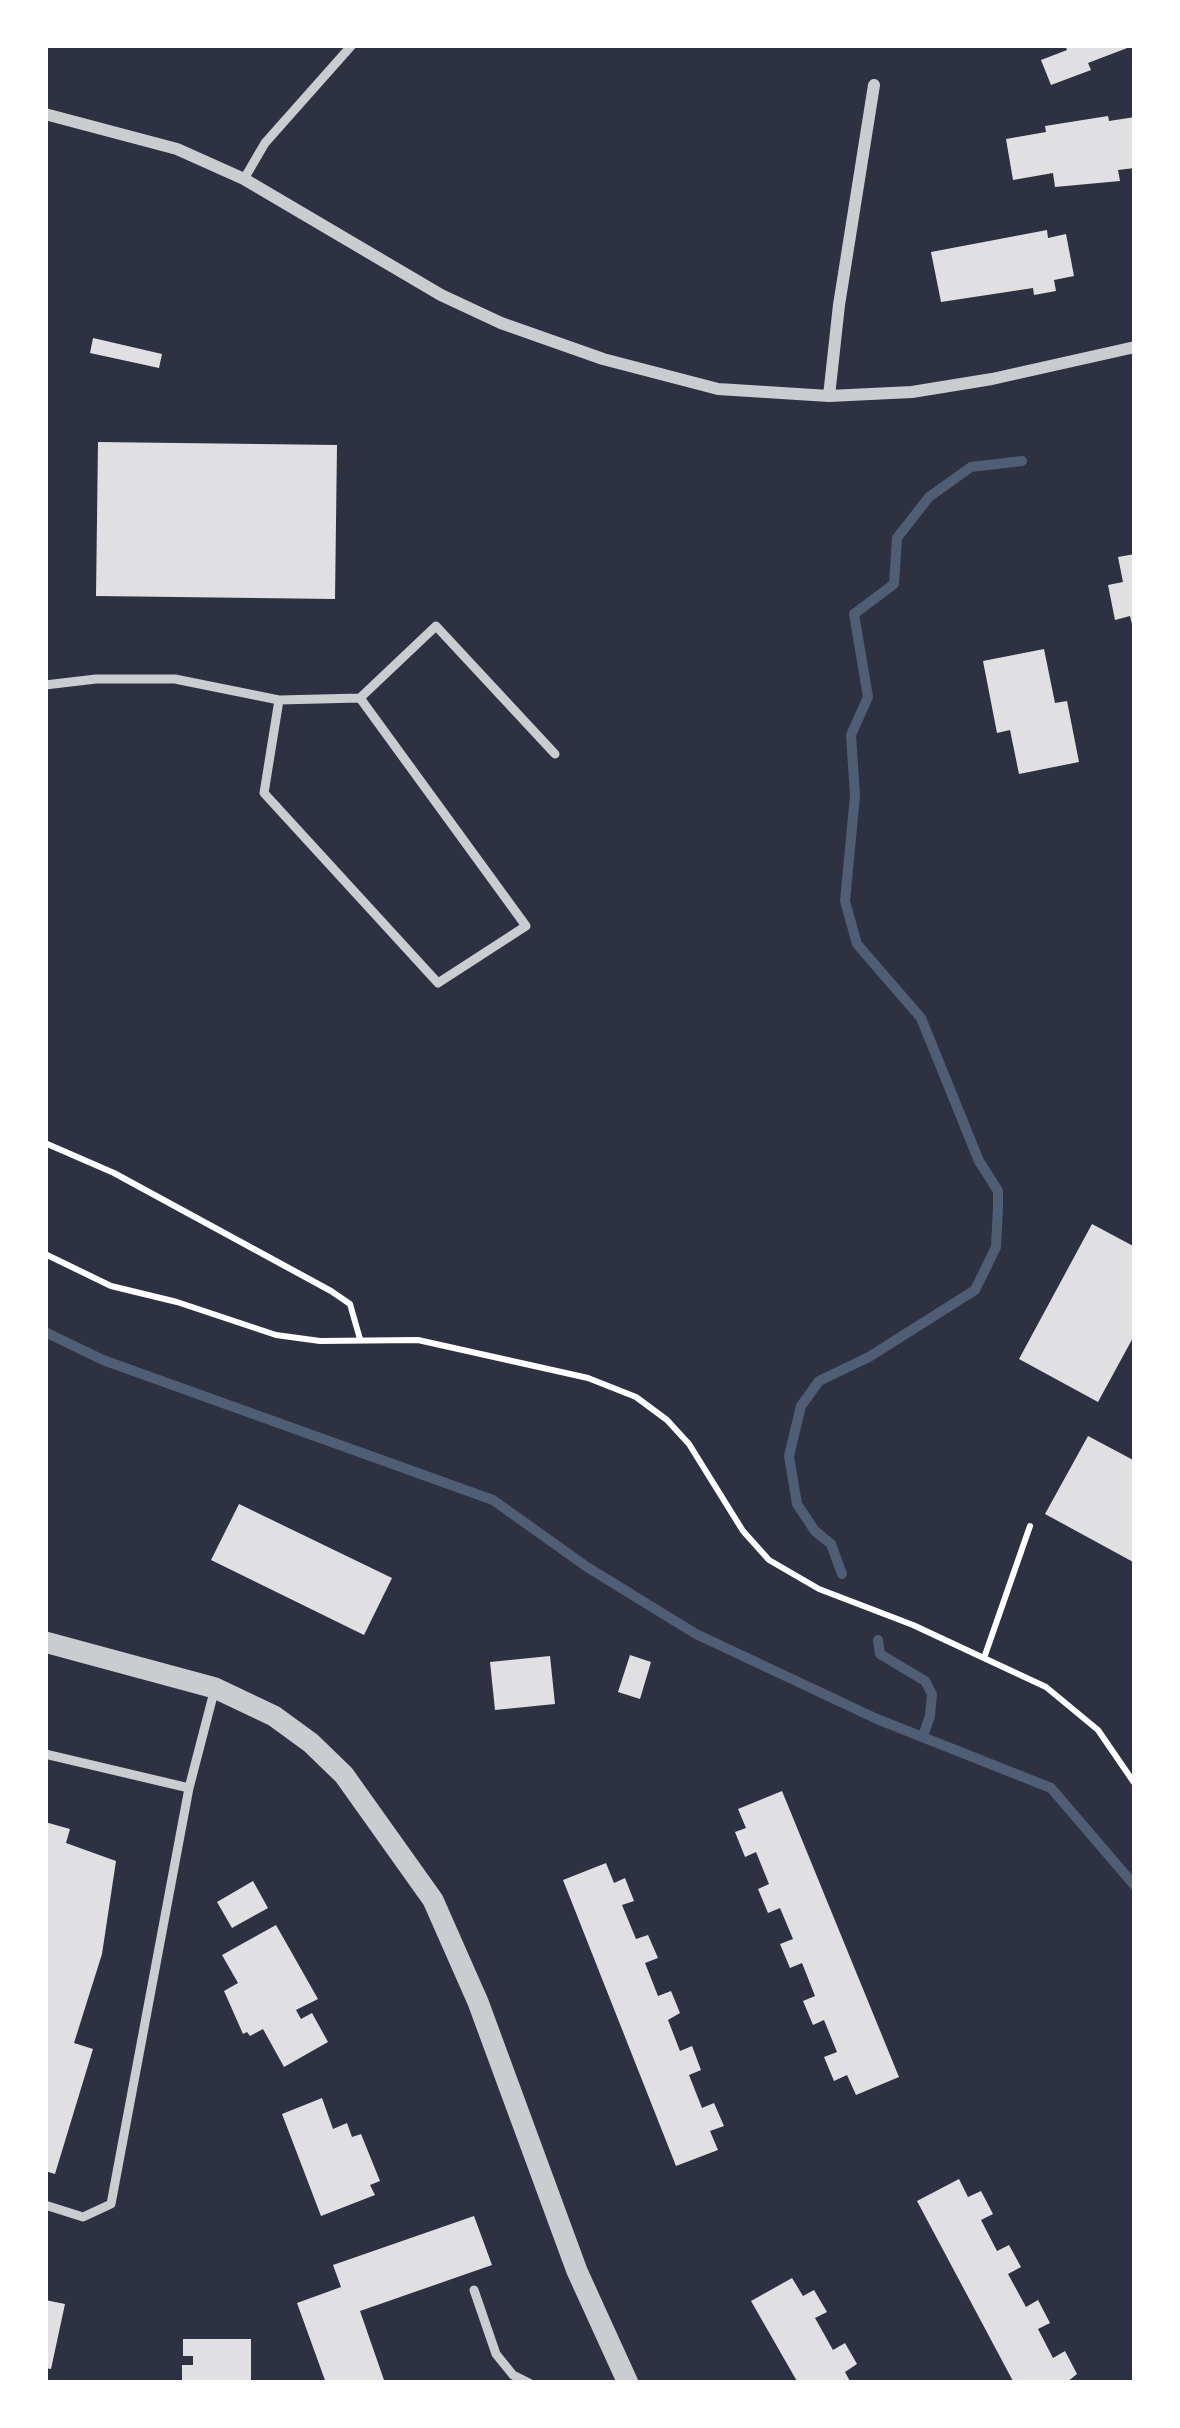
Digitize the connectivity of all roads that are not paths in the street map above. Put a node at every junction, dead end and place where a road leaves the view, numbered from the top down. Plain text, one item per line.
1 (352, 45) edge
2 (874, 85) dead end
3 (45, 114) edge
4 (244, 179) junction
5 (1135, 347) edge
6 (829, 397) junction
7 (45, 685) edge
8 (360, 698) junction
9 (279, 700) junction
10 (555, 754) dead end
11 (45, 1642) edge
12 (215, 1688) junction
13 (45, 1754) edge
14 (189, 1788) junction
15 (45, 2205) edge
16 (474, 2290) dead end
17 (529, 2383) edge
18 (628, 2383) edge

1 - 4 lane
2 - 6 street
3 - 4 street
4 - 6 street
5 - 6 street
7 - 9 lane
8 - 9 lane
8 - 9 lane
8 - 10 lane
11 - 12 street
12 - 14 lane
12 - 18 street
13 - 14 lane
14 - 15 lane
16 - 17 lane

